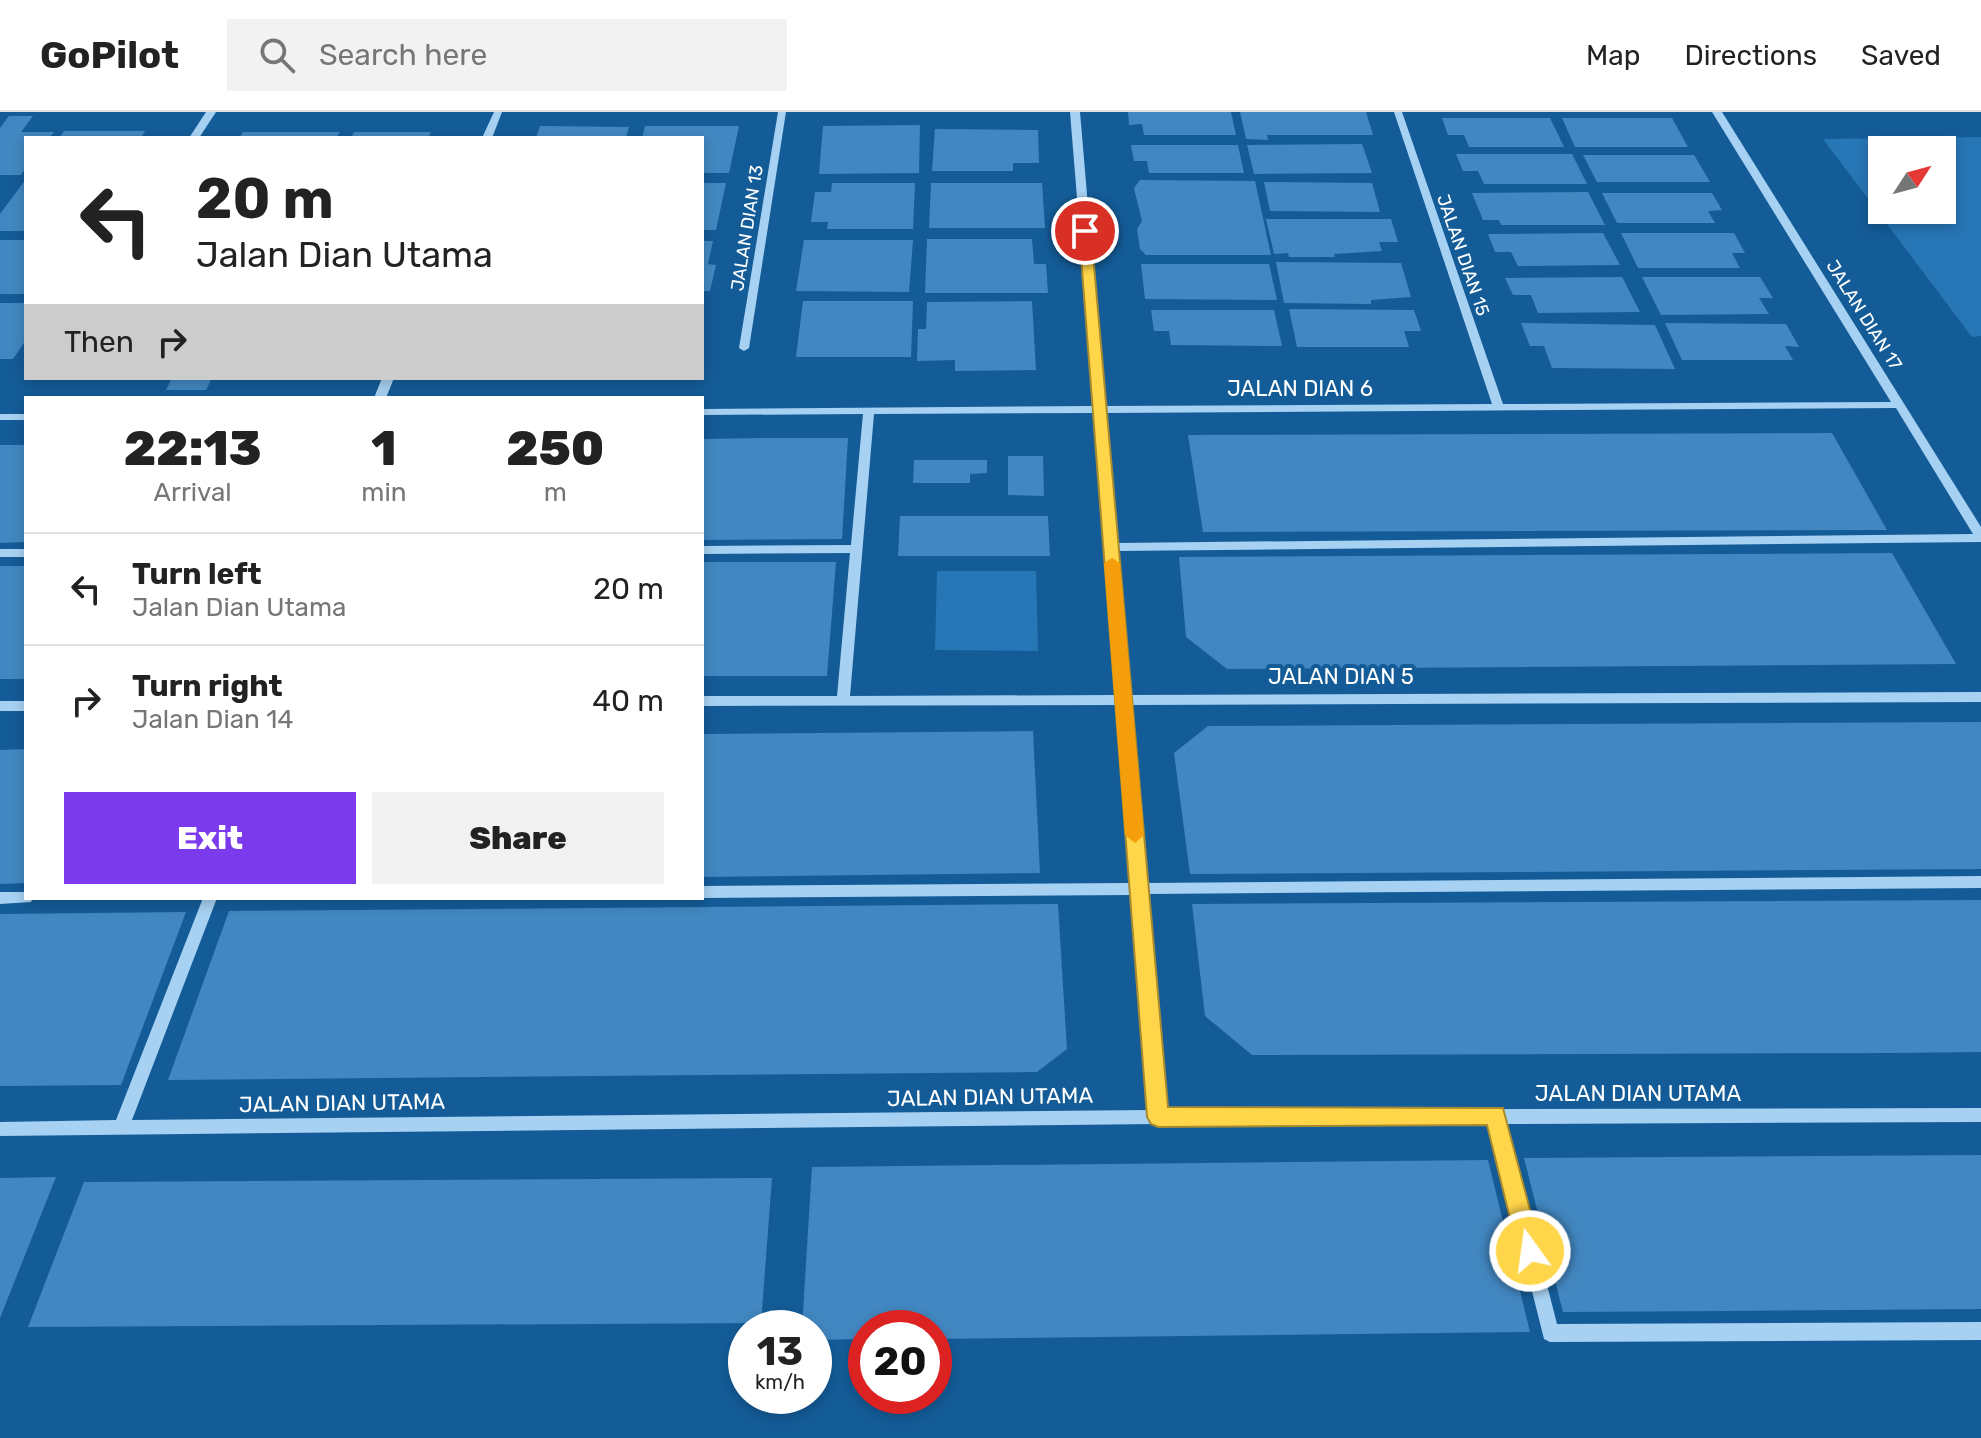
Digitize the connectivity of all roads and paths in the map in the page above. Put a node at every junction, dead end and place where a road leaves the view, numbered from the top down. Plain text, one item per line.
1 (211, 112) edge
2 (498, 112) edge
3 (782, 112) edge
4 (1075, 112) edge
5 (1398, 112) edge
6 (1717, 112) edge
7 (195, 136) edge
8 (488, 136) edge
9 (744, 348) dead end
10 (1898, 405) junction
11 (1499, 408) junction
12 (1099, 409) junction
13 (869, 411) junction
14 (704, 412) edge
15 (0, 417) edge
16 (24, 417) edge
17 (1981, 538) edge
18 (1111, 547) junction
19 (857, 549) junction
20 (704, 550) edge
21 (0, 553) edge
22 (24, 553) edge
23 (1981, 697) edge
24 (1124, 698) junction
25 (843, 700) junction
26 (704, 701) edge
27 (0, 706) edge
28 (24, 706) edge
29 (1981, 882) edge
30 (1139, 887) junction
31 (704, 892) edge
32 (0, 898) edge
33 (24, 898) edge
34 (209, 900) edge
35 (1496, 1115) junction
36 (1981, 1115) edge
37 (1158, 1117) junction
38 (121, 1128) junction
39 (0, 1129) edge
40 (1981, 1331) edge

1 - 7 street
2 - 8 street
3 - 9 street, JALAN DIAN 13
4 - 12 street
5 - 11 street, JALAN DIAN 15
6 - 10 street, JALAN DIAN 17
10 - 11 street, JALAN DIAN 6
10 - 17 street, JALAN DIAN 17
11 - 12 street, JALAN DIAN 6
12 - 13 street, JALAN DIAN 6
12 - 18 street
13 - 14 street, JALAN DIAN 6
13 - 19 street
15 - 16 street
17 - 18 street
18 - 24 street
19 - 20 street
19 - 25 street
21 - 22 street
23 - 24 street, JALAN DIAN 5
24 - 25 street, JALAN DIAN 5
24 - 30 street
25 - 26 street, JALAN DIAN 5
27 - 28 street
29 - 30 street
30 - 31 street
30 - 37 street
32 - 33 street
34 - 38 street
35 - 36 street, JALAN DIAN UTAMA
35 - 37 street, JALAN DIAN UTAMA
35 - 40 street
37 - 38 street, JALAN DIAN UTAMA
38 - 39 street, JALAN DIAN UTAMA

